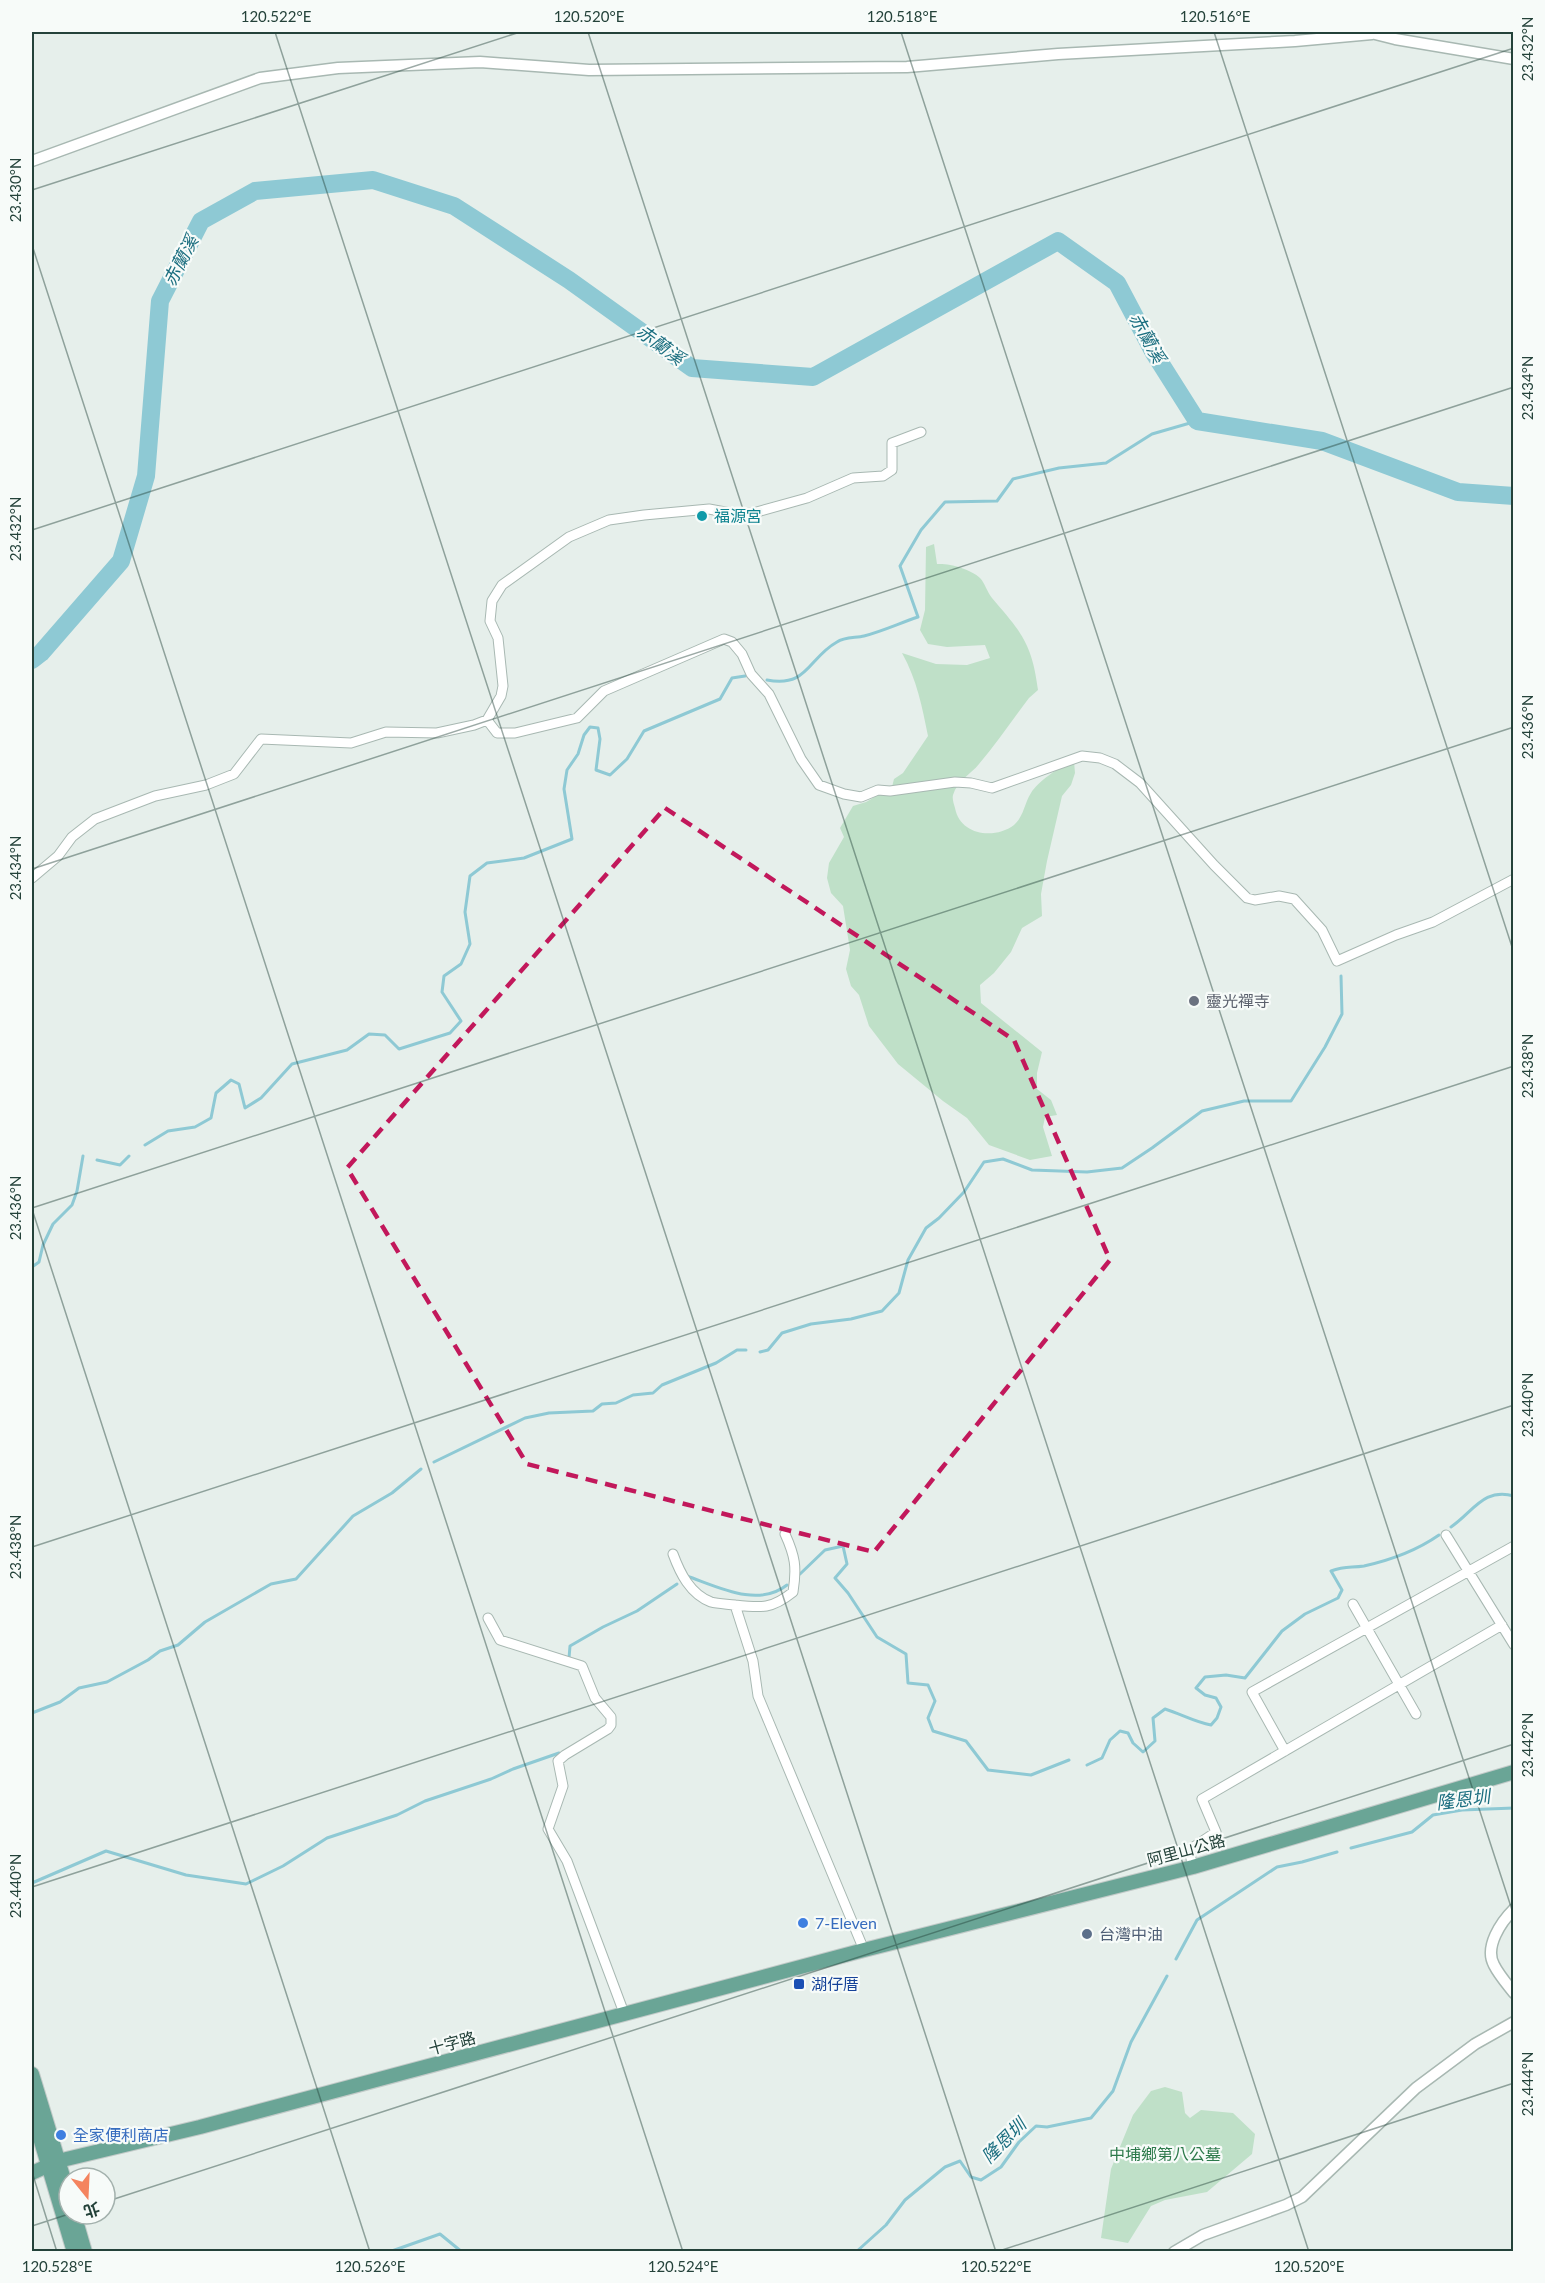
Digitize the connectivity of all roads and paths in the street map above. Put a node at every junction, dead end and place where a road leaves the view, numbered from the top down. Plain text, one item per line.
1 (1369, 33) edge
2 (1514, 60) edge
3 (32, 161) edge
4 (921, 432) dead end
5 (487, 720) junction
6 (32, 878) edge
7 (1514, 879) edge
8 (785, 1534) dead end
9 (1446, 1535) dead end
10 (1514, 1546) edge
11 (672, 1554) dead end
12 (1467, 1571) junction
13 (1353, 1604) dead end
14 (735, 1605) junction
15 (488, 1618) dead end
16 (1502, 1625) junction
17 (1367, 1628) junction
18 (1514, 1645) edge
19 (1399, 1685) junction
20 (1416, 1714) dead end
21 (1286, 1751) junction
22 (1514, 1772) edge
23 (1193, 1867) junction
24 (1514, 1909) edge
25 (864, 1950) junction
26 (1514, 1993) edge
27 (624, 2013) junction
28 (1514, 2022) edge
29 (32, 2074) edge
30 (32, 2111) edge
31 (32, 2163) edge
32 (53, 2163) junction
33 (57, 2171) edge
34 (32, 2173) edge
35 (77, 2226) edge
36 (74, 2252) edge
37 (85, 2252) edge
38 (1174, 2252) edge

1 - 2 street
1 - 3 street
4 - 5 street
5 - 6 street
5 - 7 street
8 - 14 street
9 - 12 street
10 - 12 street
11 - 14 street
12 - 16 street
12 - 17 street
13 - 17 street
14 - 25 street
15 - 27 street
16 - 18 street
16 - 19 street
17 - 19 street
17 - 21 street
19 - 20 street
19 - 21 street
21 - 23 street
22 - 23 main road, 阿里山公路
23 - 25 main road, 阿里山公路
24 - 26 street
25 - 27 main road, 十字路
27 - 32 main road, 十字路
28 - 38 street
29 - 32 main road
30 - 32 main road
31 - 32 main road, 十字路
32 - 33 main road
32 - 34 main road, 十字路
32 - 36 main road
35 - 37 main road

